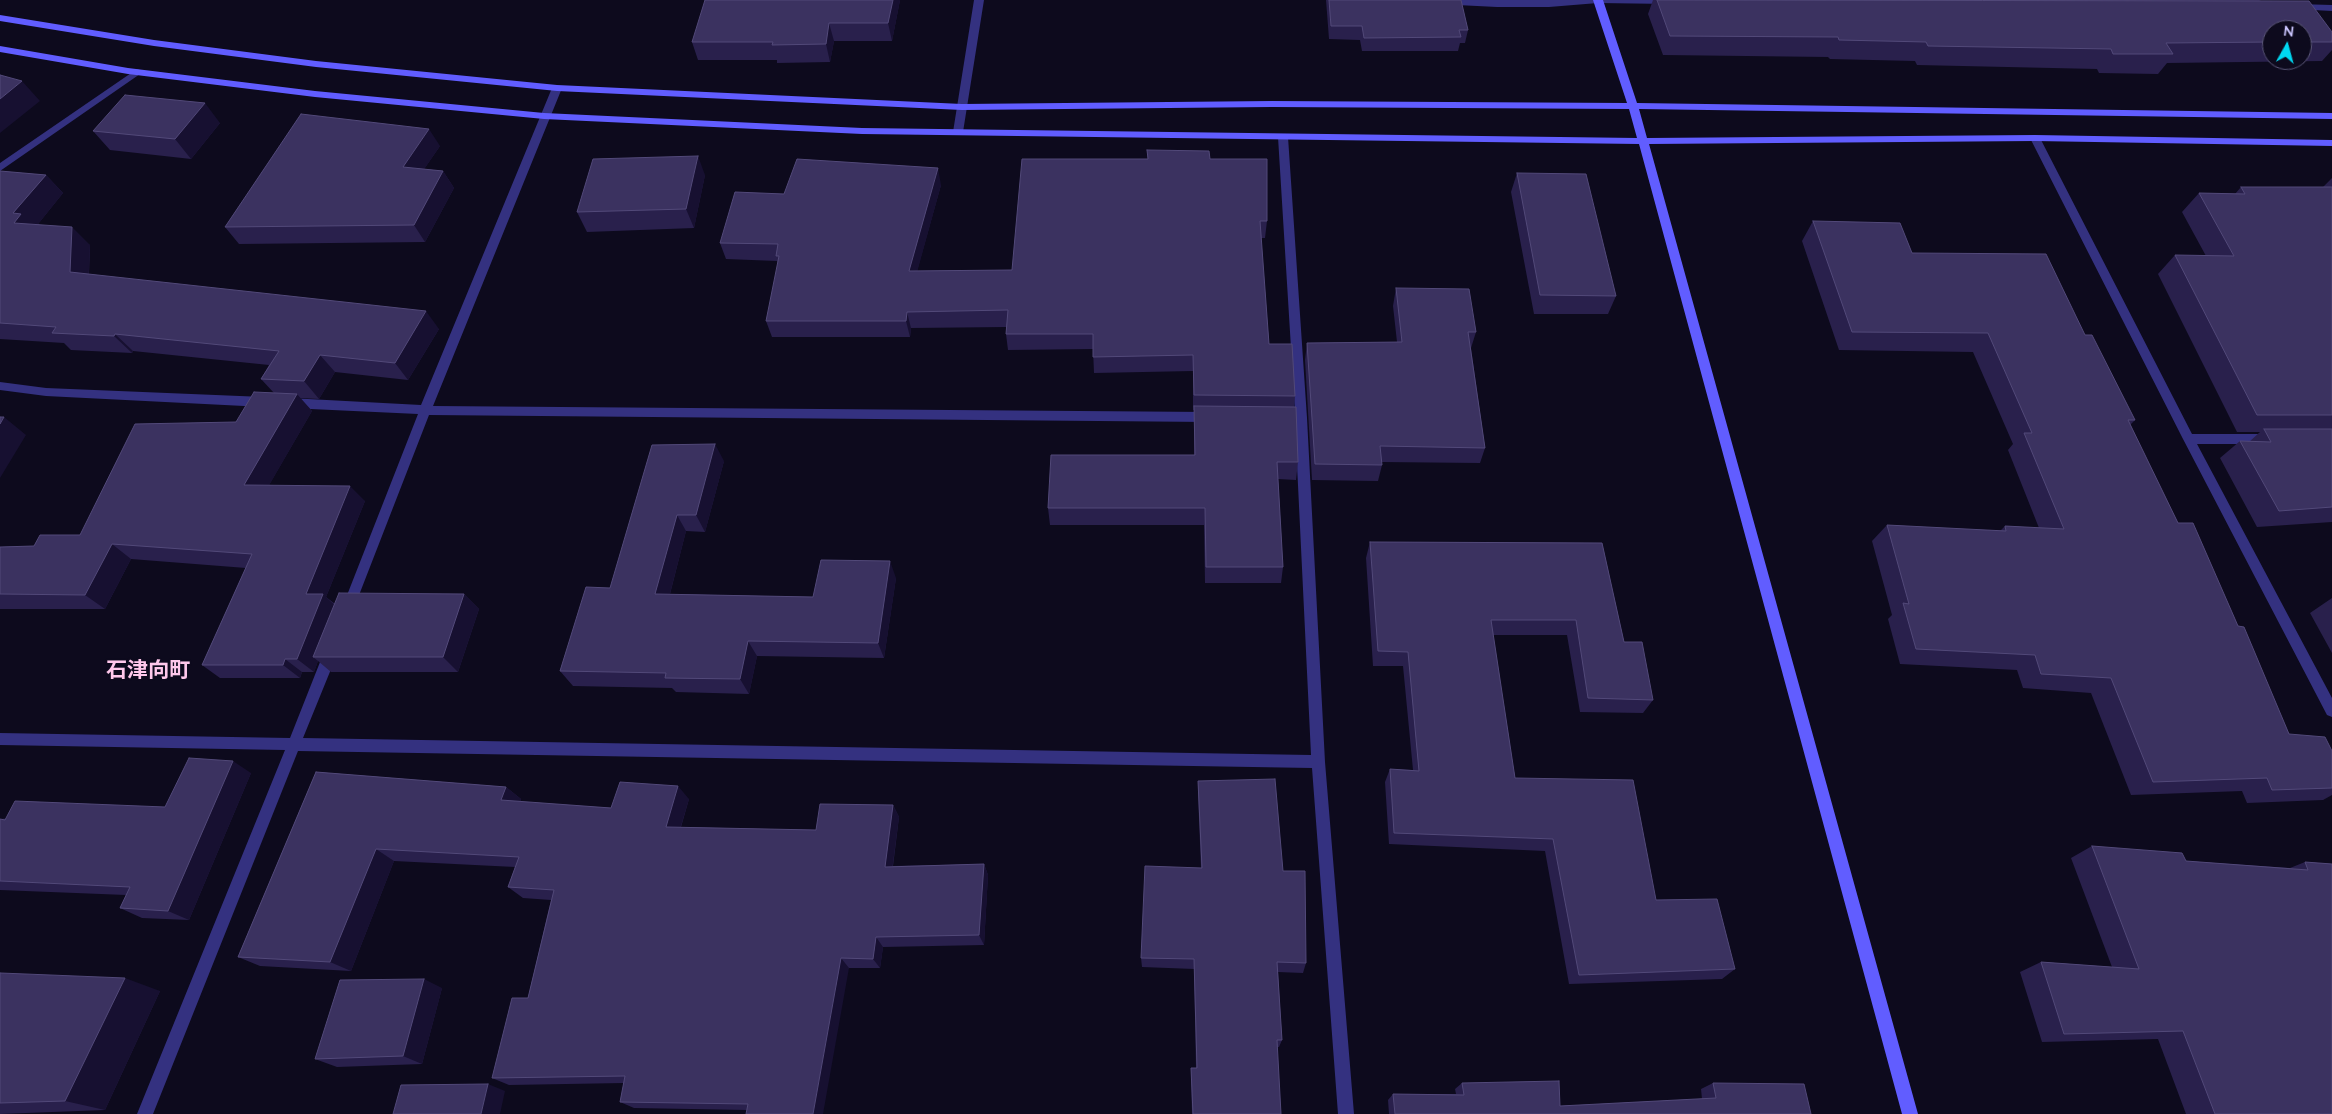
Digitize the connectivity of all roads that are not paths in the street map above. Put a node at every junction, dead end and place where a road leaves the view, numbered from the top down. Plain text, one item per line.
1 (979, 0) edge
2 (1417, 0) edge
3 (1598, 0) edge
4 (1678, 1) edge
5 (2282, 7) edge
6 (2332, 8) edge
7 (0, 18) edge
8 (0, 49) edge
9 (138, 72) junction
10 (557, 88) junction
11 (1633, 106) junction
12 (962, 107) junction
13 (544, 116) junction
14 (2332, 116) edge
15 (958, 132) junction
16 (1283, 137) junction
17 (2035, 138) junction
18 (1642, 140) junction
19 (2332, 143) edge
20 (0, 168) edge
21 (0, 386) edge
22 (425, 410) junction
23 (1222, 417) edge
24 (1272, 418) edge
25 (1301, 418) junction
26 (2189, 439) junction
27 (2284, 439) edge
28 (344, 618) edge
29 (337, 636) edge
30 (2332, 711) edge
31 (0, 739) edge
32 (294, 746) junction
33 (1318, 762) junction
34 (146, 1114) edge
35 (1346, 1114) edge
36 (1910, 1114) edge

1 - 12 street
2 - 3 street
3 - 4 street
3 - 11 street
5 - 6 street
7 - 10 street
8 - 9 street
9 - 13 street
9 - 20 street
10 - 12 street
10 - 13 street
11 - 12 street
11 - 14 street
11 - 18 street
12 - 15 street
13 - 15 street
13 - 22 street
15 - 16 street
16 - 18 street
16 - 25 street
17 - 18 street
17 - 19 street
17 - 26 street
18 - 36 street
21 - 22 street
22 - 23 street
22 - 28 street
24 - 25 street
25 - 33 street
26 - 27 street
26 - 30 street
29 - 32 street
31 - 32 street
32 - 33 street
32 - 34 street
33 - 35 street

